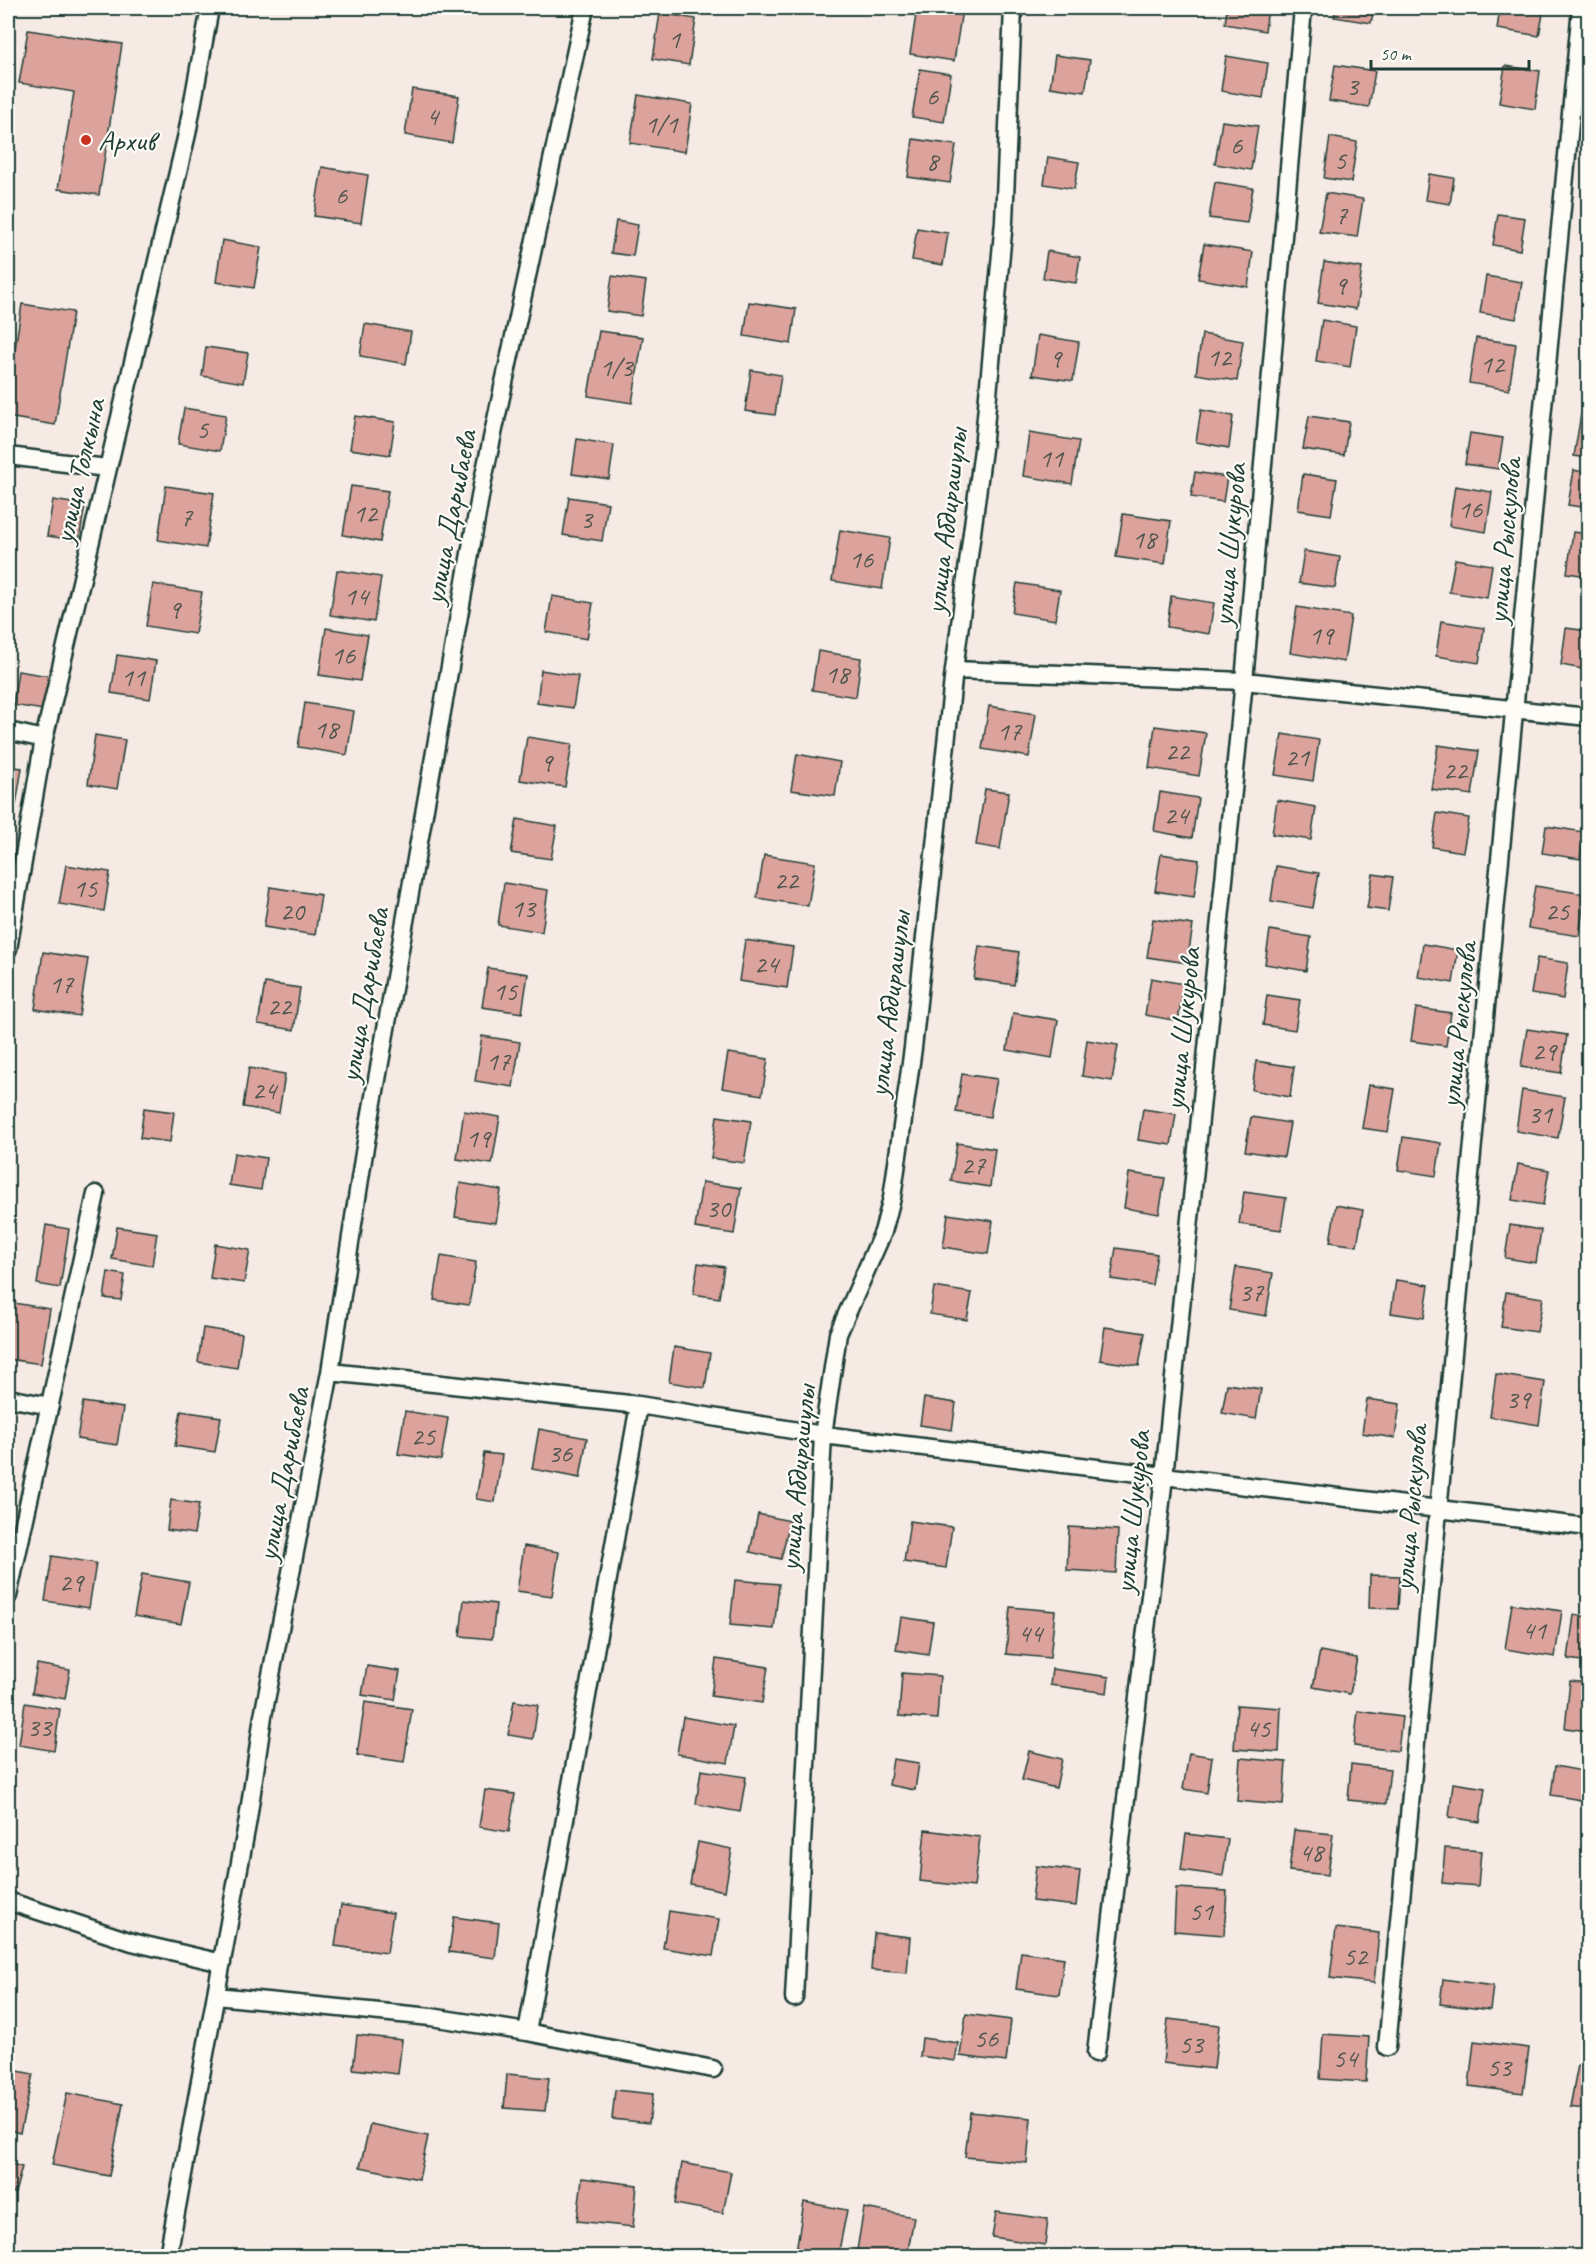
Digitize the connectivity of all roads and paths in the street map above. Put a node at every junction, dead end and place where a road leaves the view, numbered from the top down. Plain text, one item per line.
1 (210, 8) edge
2 (585, 8) edge
3 (1013, 8) edge
4 (1303, 8) edge
5 (1581, 8) edge
6 (8, 456) edge
7 (107, 468) junction
8 (954, 670) junction
9 (1245, 681) junction
10 (1516, 709) junction
11 (1588, 717) edge
12 (8, 731) edge
13 (44, 739) junction
14 (8, 949) edge
15 (96, 1194) dead end
16 (330, 1372) junction
17 (8, 1398) edge
18 (50, 1406) junction
19 (639, 1406) junction
20 (823, 1434) junction
21 (1164, 1477) junction
22 (1437, 1509) junction
23 (1588, 1527) edge
24 (8, 1596) edge
25 (8, 1901) edge
26 (222, 1963) junction
27 (216, 1996) junction
28 (794, 1998) dead end
29 (527, 2031) junction
30 (1387, 2047) dead end
31 (1096, 2053) dead end
32 (712, 2069) dead end
33 (168, 2256) edge

1 - 7 street, улица Толкына
2 - 16 street, улица Дарибаева
3 - 8 street, улица Абдирашулы
4 - 9 street, улица Шукурова
5 - 10 street, улица Рыскулова
6 - 7 street
7 - 13 street, улица Толкына
8 - 9 street
8 - 20 street, улица Абдирашулы
9 - 10 street
9 - 21 street, улица Шукурова
10 - 11 street
10 - 22 street, улица Рыскулова
12 - 13 street
13 - 14 street, улица Толкына
15 - 18 street
16 - 19 street
16 - 26 street, улица Дарибаева
17 - 18 street
18 - 24 street
19 - 20 street
19 - 29 street
20 - 21 street
20 - 28 street, улица Абдирашулы
21 - 22 street
21 - 31 street, улица Шукурова
22 - 23 street
22 - 30 street, улица Рыскулова
25 - 26 street
26 - 27 street, улица Дарибаева
27 - 29 street
27 - 33 street, улица Дарибаева
29 - 32 street

